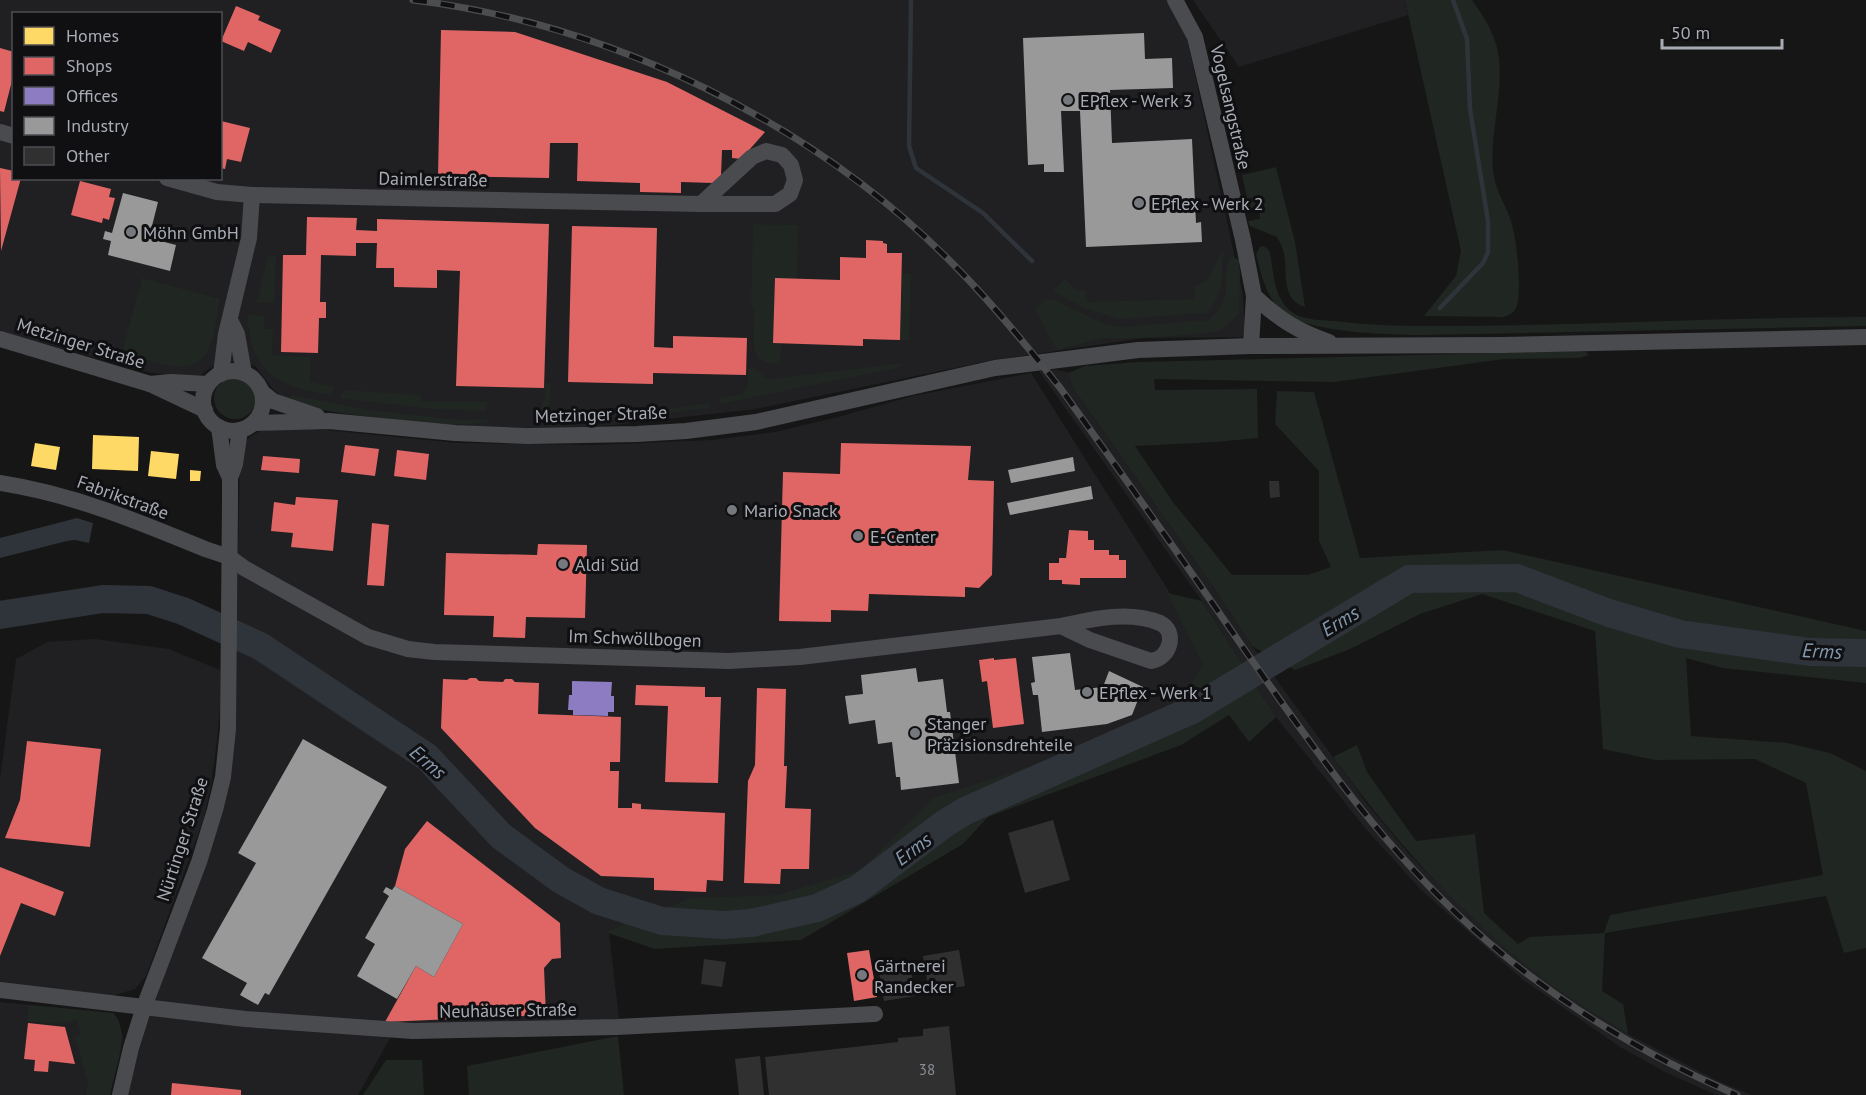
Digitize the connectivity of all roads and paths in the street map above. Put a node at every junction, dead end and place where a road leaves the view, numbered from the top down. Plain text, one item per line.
1 (1175, 0) edge
2 (174, 180) edge
3 (252, 195) junction
4 (701, 204) junction
5 (1254, 296) junction
6 (230, 320) junction
7 (1866, 337) edge
8 (0, 339) edge
9 (1251, 346) junction
10 (1342, 346) junction
11 (244, 373) junction
12 (215, 379) junction
13 (150, 384) junction
14 (262, 393) junction
15 (205, 410) junction
16 (329, 421) junction
17 (219, 427) junction
18 (247, 427) junction
19 (230, 478) junction
20 (0, 483) edge
21 (229, 557) junction
22 (1061, 626) junction
23 (0, 990) edge
24 (144, 1007) junction
25 (874, 1014) dead end
26 (120, 1095) edge

1 - 5 street, Vogelsangstraße
2 - 3 street, Daimlerstraße
3 - 4 street, Daimlerstraße
3 - 6 street
4 - 4 street, Daimlerstraße
5 - 9 street, Vogelsangstraße
5 - 10 street
6 - 11 street
6 - 12 street
7 - 10 street, Metzinger Straße
8 - 13 street, Metzinger Straße
9 - 10 street, Metzinger Straße
9 - 16 street, Metzinger Straße
11 - 12 street, Metzinger Straße
11 - 14 street, Metzinger Straße
12 - 13 street, Metzinger Straße
12 - 15 street
13 - 15 street, Metzinger Straße
14 - 16 street, Metzinger Straße
14 - 18 street
15 - 17 street, Metzinger Straße
16 - 18 street, Metzinger Straße
17 - 18 street, Metzinger Straße
17 - 19 street, Nürtinger Straße
18 - 19 street, Nürtinger Straße
19 - 21 street, Nürtinger Straße
20 - 21 street, Fabrikstraße
21 - 22 street, Im Schwöllbogen
21 - 24 street, Nürtinger Straße
22 - 22 street, Im Schwöllbogen
23 - 24 street, Neuhäuser Straße
24 - 25 street, Neuhäuser Straße
24 - 26 street, Nürtinger Straße

